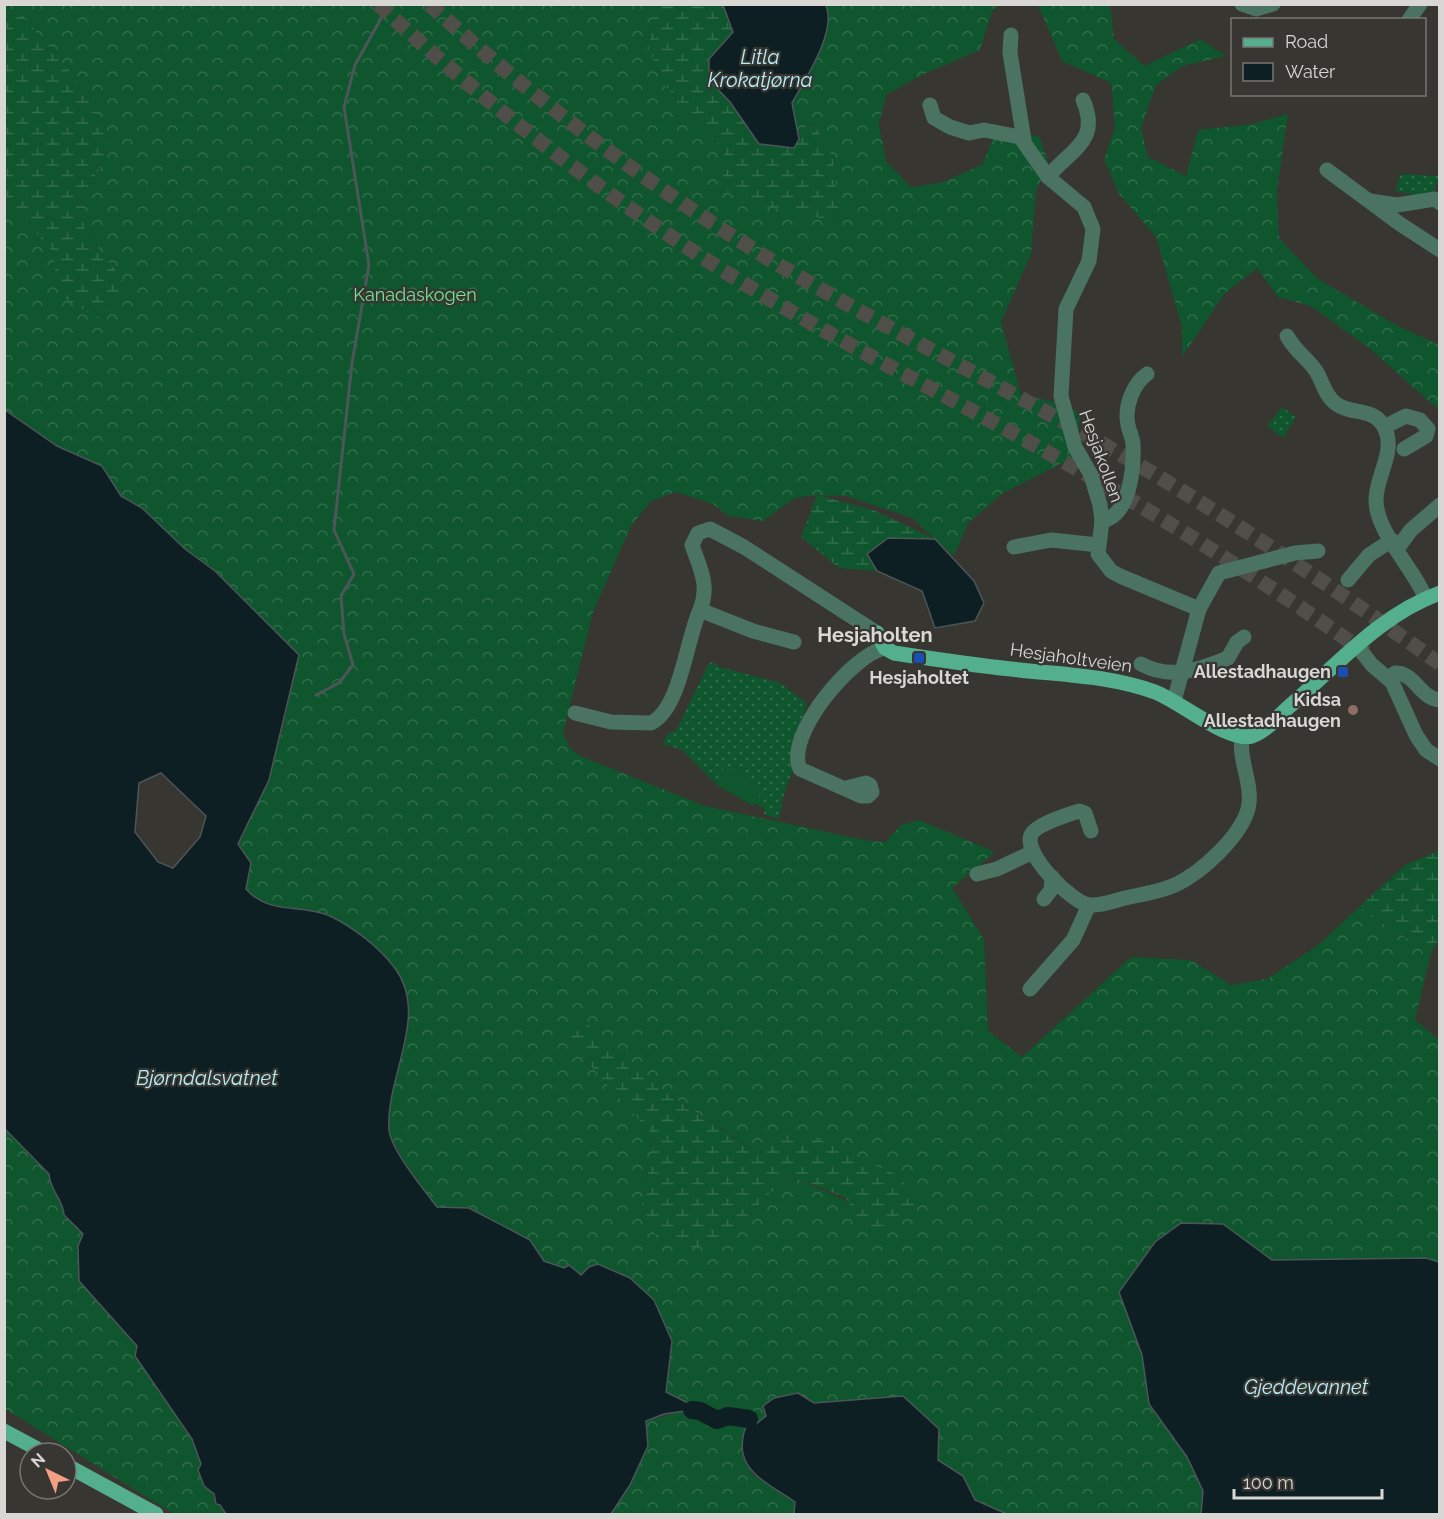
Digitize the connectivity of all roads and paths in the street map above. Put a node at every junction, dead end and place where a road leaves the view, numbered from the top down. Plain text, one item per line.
1 (1242, 4) edge
2 (1273, 4) edge
3 (1420, 4) edge
4 (1410, 18) edge
5 (1011, 35) dead end
6 (1083, 100) dead end
7 (930, 105) dead end
8 (1024, 140) junction
9 (1326, 174) dead end
10 (1048, 177) junction
11 (1364, 197) junction
12 (1437, 201) edge
13 (1440, 250) edge
14 (1287, 336) dead end
15 (1147, 374) dead end
16 (1384, 427) junction
17 (1404, 449) dead end
18 (1440, 505) edge
19 (1102, 521) junction
20 (1098, 545) junction
21 (1394, 545) junction
22 (1014, 547) dead end
23 (1318, 551) dead end
24 (1348, 580) dead end
25 (1433, 596) edge
26 (1199, 609) junction
27 (700, 610) junction
28 (874, 630) joint
29 (1244, 637) dead end
30 (794, 642) dead end
31 (1358, 647) junction
32 (885, 648) junction
33 (1141, 664) dead end
34 (1183, 673) junction
35 (1388, 678) junction
36 (1174, 700) junction
37 (1440, 700) edge
38 (575, 713) dead end
39 (1242, 737) junction
40 (1440, 759) edge
41 (846, 788) dead end
42 (1090, 831) dead end
43 (1033, 852) junction
44 (977, 874) dead end
45 (1052, 877) junction
46 (1044, 899) dead end
47 (1089, 905) junction
48 (1030, 989) dead end
49 (4, 1431) edge
50 (23, 1441) edge
51 (78, 1472) edge
52 (156, 1515) edge

1 - 2 street
3 - 4 street
5 - 8 street, Hesjakollen
6 - 10 street
7 - 8 street
8 - 10 street, Hesjakollen
9 - 11 street
10 - 19 street, Hesjakollen
11 - 12 street
11 - 13 street
14 - 16 street
15 - 19 street, Hesjakollen
16 - 17 street
16 - 21 street
18 - 21 street
19 - 20 street, Hesjakollen
20 - 22 street
20 - 26 street
21 - 24 street
21 - 25 street
23 - 26 street
25 - 31 main road
26 - 34 street
27 - 28 street
27 - 30 street
27 - 38 street
28 - 32 main road
29 - 34 street
31 - 35 street
31 - 39 main road
32 - 36 main road, Hesjaholtveien
32 - 41 street
33 - 34 street
34 - 36 street
35 - 37 street
35 - 40 street
36 - 39 main road, Hesjaholtveien
39 - 47 street
42 - 43 street
43 - 44 street
43 - 45 street
45 - 46 street
45 - 47 street
47 - 48 street
49 - 50 main road
51 - 52 main road

